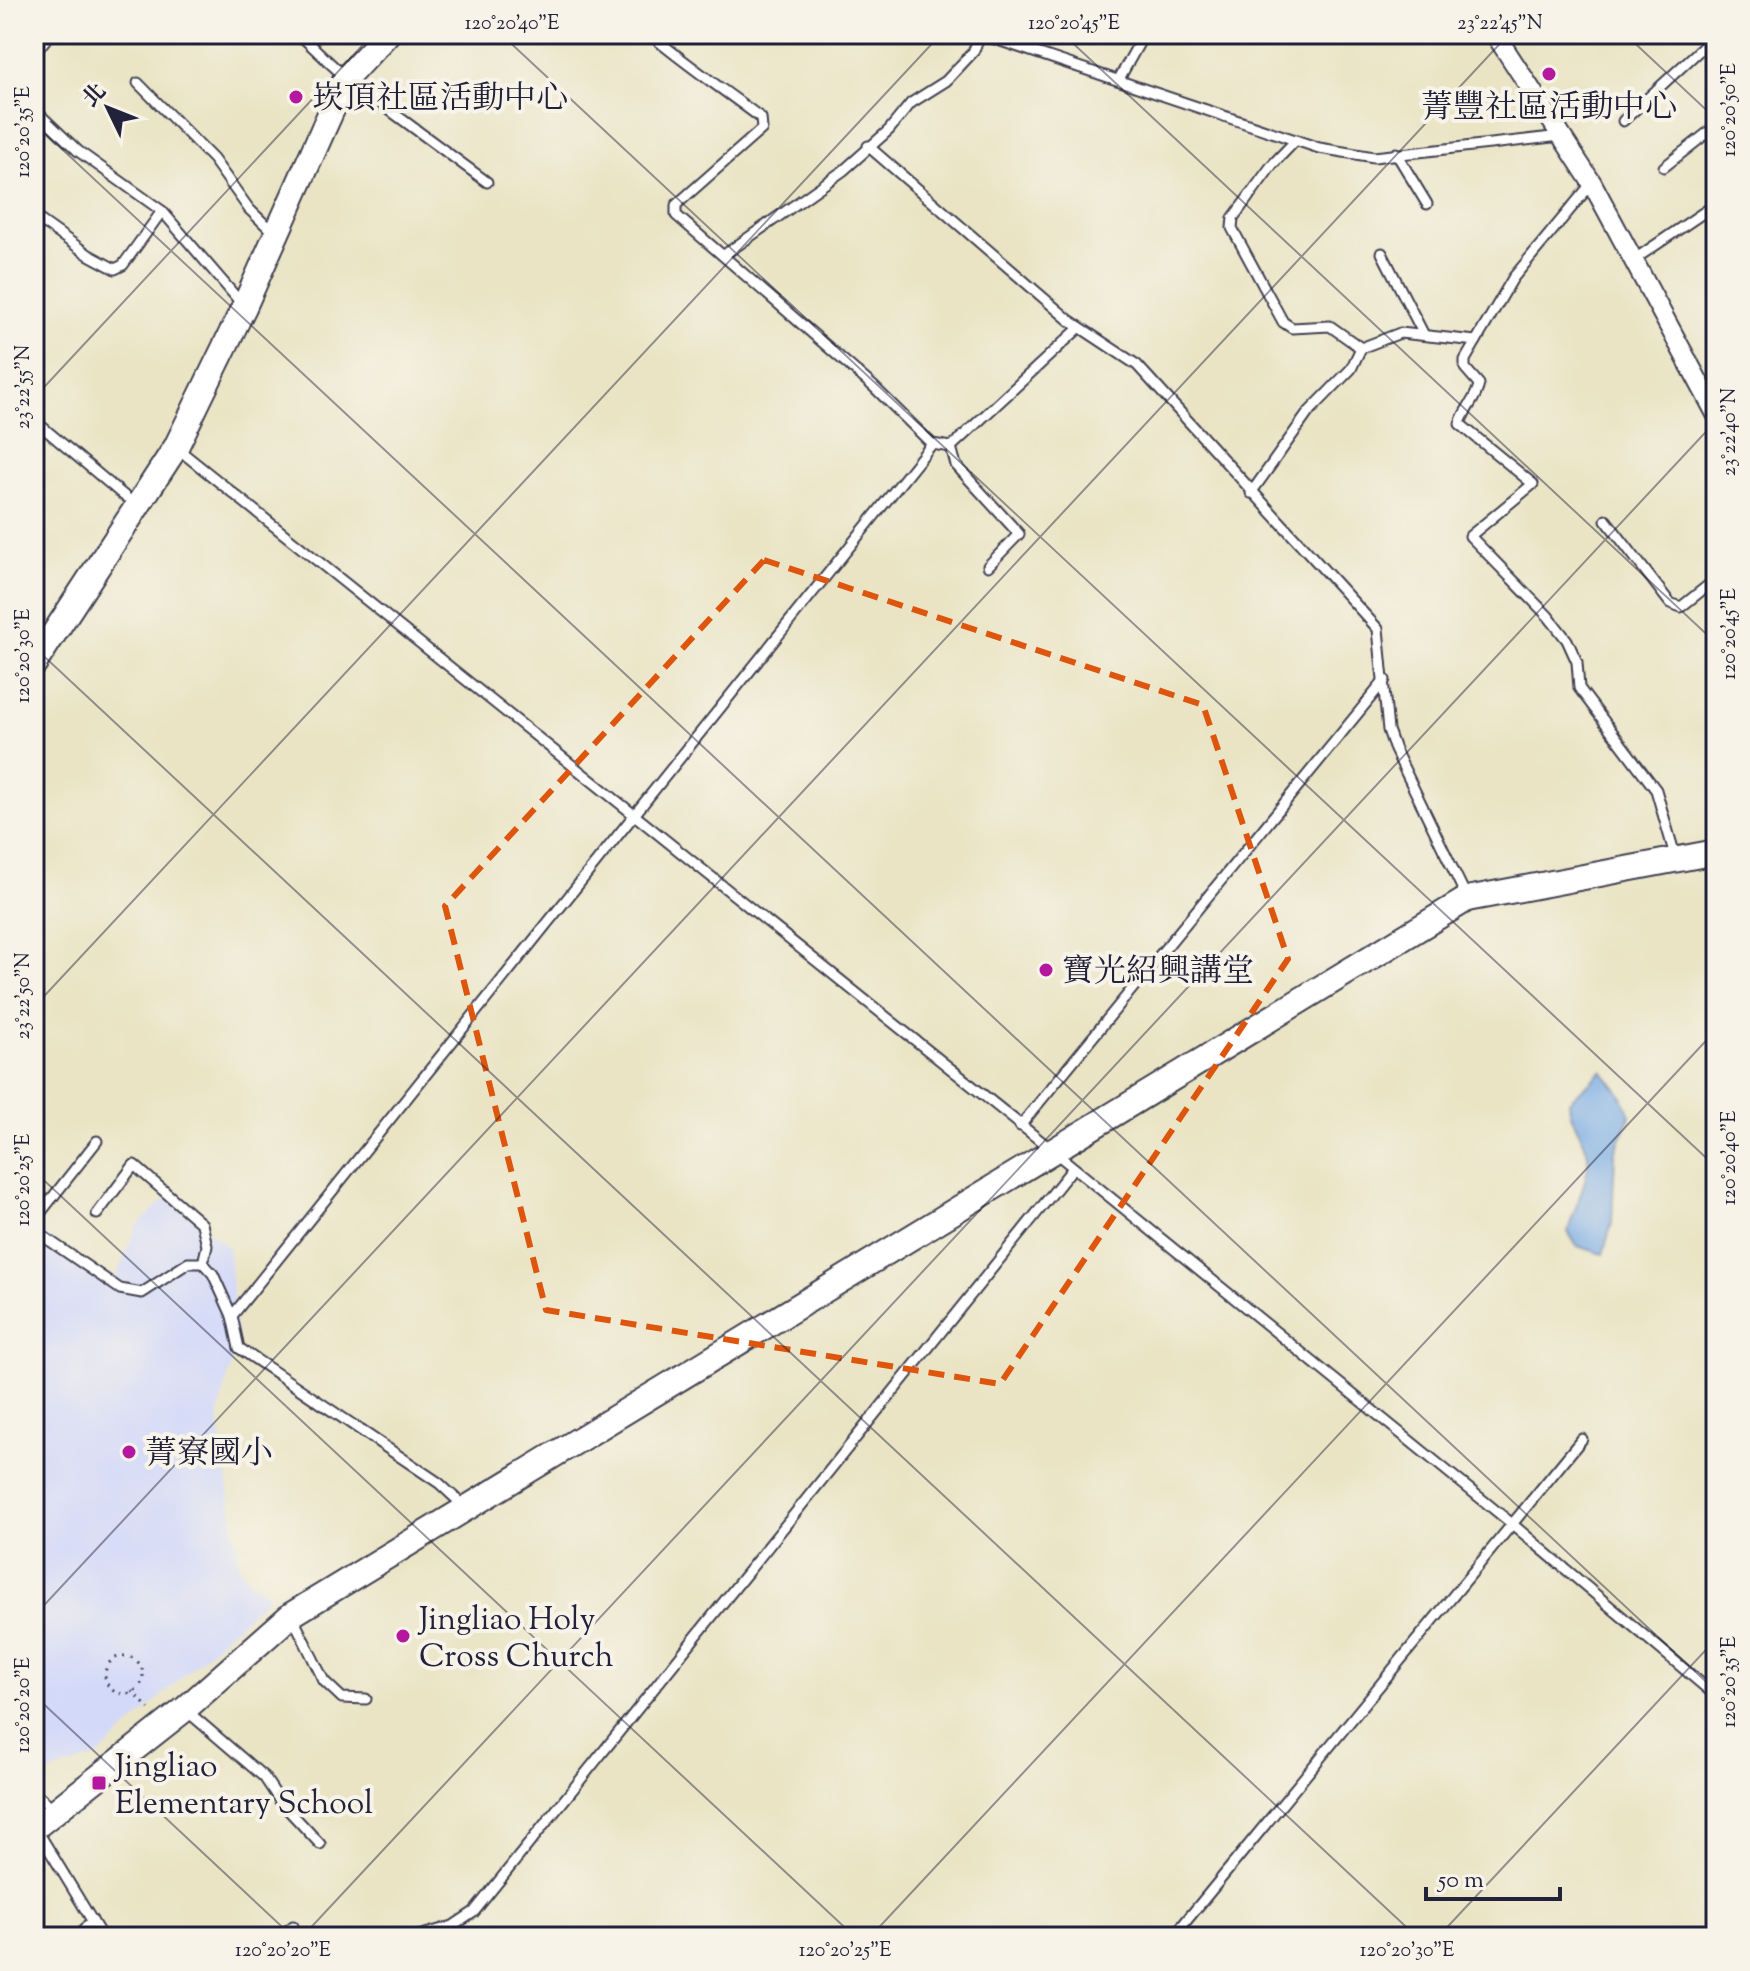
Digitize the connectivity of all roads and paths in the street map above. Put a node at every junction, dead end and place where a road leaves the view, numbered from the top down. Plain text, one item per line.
1 (50, 34) edge
2 (299, 34) edge
3 (387, 34) edge
4 (650, 34) edge
5 (980, 34) edge
6 (1144, 34) edge
7 (1495, 34) edge
8 (1716, 35) edge
9 (34, 54) edge
10 (346, 78) junction
11 (1119, 79) junction
12 (138, 83) dead end
13 (34, 109) edge
14 (1623, 121) dead end
15 (1716, 126) edge
16 (1565, 136) junction
17 (1296, 140) junction
18 (868, 146) junction
19 (1396, 153) junction
20 (1664, 167) dead end
21 (487, 182) dead end
22 (1592, 183) junction
23 (1427, 204) dead end
24 (1716, 204) edge
25 (162, 211) junction
26 (34, 216) edge
27 (274, 233) junction
28 (1382, 253) dead end
29 (724, 255) junction
30 (1635, 259) junction
31 (244, 307) junction
32 (1079, 328) junction
33 (1424, 335) junction
34 (1476, 341) junction
35 (1361, 348) junction
36 (1716, 414) edge
37 (34, 420) edge
38 (932, 444) junction
39 (176, 447) junction
40 (951, 447) junction
41 (1251, 493) junction
42 (138, 507) junction
43 (1606, 520) dead end
44 (988, 566) dead end
45 (1716, 579) edge
46 (34, 664) edge
47 (1385, 680) junction
48 (635, 813) junction
49 (1716, 852) edge
50 (1677, 862) junction
51 (1467, 899) junction
52 (1020, 1126) junction
53 (97, 1141) dead end
54 (1052, 1150) junction
55 (1073, 1168) junction
56 (97, 1214) dead end
57 (34, 1221) edge
58 (34, 1230) edge
59 (203, 1263) junction
60 (232, 1316) junction
61 (1582, 1439) dead end
62 (466, 1508) junction
63 (1511, 1523) junction
64 (291, 1615) junction
65 (132, 1691) junction
66 (1716, 1696) edge
67 (366, 1699) dead end
68 (185, 1709) junction
69 (163, 1723) junction
70 (34, 1792) edge
71 (56, 1812) junction
72 (34, 1828) edge
73 (320, 1844) dead end
74 (92, 1920) junction
75 (293, 1926) dead end
76 (78, 1937) edge
77 (102, 1937) edge
78 (279, 1937) edge
79 (415, 1937) edge
80 (1173, 1937) edge

1 - 9 lane
2 - 10 lane
3 - 10 street
4 - 29 lane
5 - 11 lane
5 - 18 lane
6 - 11 lane
7 - 16 street
8 - 14 lane
10 - 21 lane
10 - 27 street
11 - 17 lane
12 - 27 lane
13 - 25 lane
15 - 20 lane
16 - 19 lane
16 - 22 street
17 - 19 lane
17 - 35 lane
18 - 29 lane
18 - 32 lane
19 - 23 lane
22 - 30 street
22 - 34 lane
24 - 30 lane
25 - 26 lane
25 - 31 lane
27 - 31 street
28 - 33 lane
29 - 38 lane
30 - 36 street
31 - 39 street
32 - 40 lane
32 - 41 lane
33 - 34 lane
33 - 35 lane
34 - 50 lane
35 - 41 lane
37 - 42 lane
38 - 40 lane
38 - 48 lane
39 - 42 street
39 - 48 lane
40 - 44 lane
41 - 47 lane
42 - 46 street
43 - 45 lane
47 - 51 lane
47 - 52 lane
48 - 52 lane
48 - 60 lane
49 - 50 street
50 - 51 street
51 - 54 street
52 - 54 lane
53 - 57 lane
54 - 55 lane
54 - 62 street
55 - 63 lane
55 - 79 lane
56 - 59 lane
58 - 59 lane
59 - 60 lane
60 - 62 lane
61 - 63 lane
62 - 64 street
63 - 66 lane
63 - 80 lane
64 - 67 lane
64 - 68 street
65 - 65 path
65 - 69 path
68 - 69 street
68 - 73 lane
69 - 71 street
70 - 71 lane
71 - 72 street
72 - 74 lane
74 - 76 lane
74 - 77 lane
75 - 78 lane

